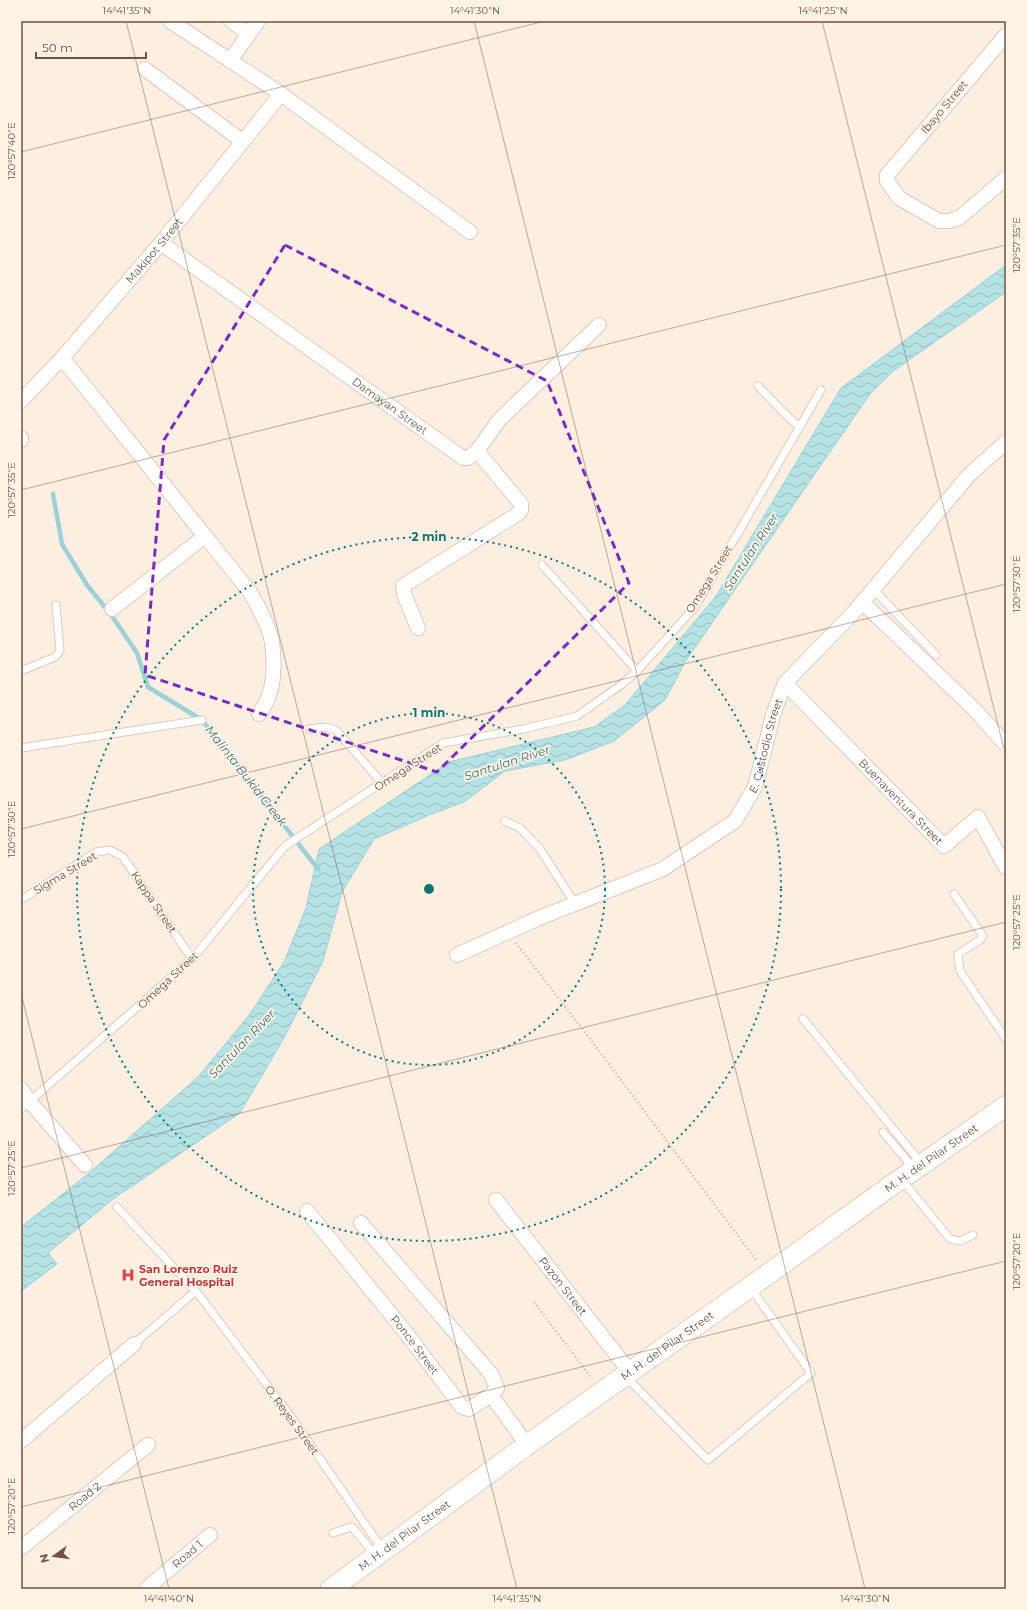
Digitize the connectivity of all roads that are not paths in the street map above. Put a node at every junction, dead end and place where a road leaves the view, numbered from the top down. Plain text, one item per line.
1 (170, 21) edge
2 (231, 21) edge
3 (258, 21) edge
4 (249, 34) junction
5 (1006, 35) edge
6 (230, 61) junction
7 (145, 69) dead end
8 (281, 94) junction
9 (242, 141) junction
10 (1006, 178) edge
11 (470, 232) dead end
12 (161, 243) junction
13 (599, 325) dead end
14 (62, 358) junction
15 (758, 386) dead end
16 (821, 390) dead end
17 (21, 401) edge
18 (800, 427) junction
19 (1006, 442) edge
20 (477, 452) junction
21 (205, 536) junction
22 (542, 565) dead end
23 (873, 589) junction
24 (862, 602) junction
25 (56, 605) dead end
26 (112, 609) dead end
27 (418, 628) dead end
28 (936, 656) dead end
29 (21, 670) edge
30 (637, 671) junction
31 (785, 683) junction
32 (259, 714) dead end
33 (202, 720) dead end
34 (310, 730) dead end
35 (1006, 744) edge
36 (21, 748) edge
37 (382, 783) junction
38 (505, 821) dead end
39 (110, 850) joint
40 (1006, 868) edge
41 (954, 894) dead end
42 (21, 900) edge
43 (574, 904) junction
44 (457, 956) dead end
45 (192, 959) junction
46 (803, 1019) dead end
47 (1006, 1039) edge
48 (21, 1089) edge
49 (25, 1106) edge
50 (1006, 1106) edge
51 (883, 1132) dead end
52 (85, 1165) dead end
53 (912, 1171) junction
54 (496, 1200) dead end
55 (117, 1207) dead end
56 (307, 1211) dead end
57 (361, 1223) dead end
58 (973, 1235) dead end
59 (750, 1287) junction
60 (196, 1291) junction
61 (134, 1344) joint
62 (627, 1374) junction
63 (491, 1396) junction
64 (21, 1441) edge
65 (148, 1445) dead end
66 (527, 1445) junction
67 (333, 1533) dead end
68 (210, 1535) dead end
69 (21, 1548) edge
70 (380, 1554) junction
71 (146, 1589) edge
72 (331, 1589) edge

1 - 6 street
2 - 4 street
3 - 4 street
4 - 6 street
5 - 10 street, Ibayo Street
6 - 8 street
7 - 9 street
8 - 9 street, Makipot Street
8 - 11 street
9 - 12 street, Makipot Street
12 - 14 street, Makipot Street
12 - 20 street, Damayan Street
13 - 20 street
14 - 17 street, Makipot Street
14 - 21 street
15 - 18 lane
16 - 18 lane, Omega Street
18 - 30 lane, Omega Street
19 - 23 street, E. Custodio Street
20 - 27 street
21 - 26 street
21 - 32 street
22 - 30 lane
23 - 24 street, E. Custodio Street
23 - 28 lane
24 - 31 street, E. Custodio Street
24 - 35 street
25 - 29 lane
30 - 37 lane, Omega Street
31 - 40 street, Buenaventura Street
31 - 43 street, E. Custodio Street
33 - 36 lane
34 - 37 lane
37 - 45 lane, Omega Street
38 - 43 lane
39 - 42 lane, Sigma Street
39 - 45 lane, Kappa Street
41 - 47 lane
43 - 44 street, E. Custodio Street
45 - 49 lane, Omega Street
46 - 53 lane
48 - 49 street
49 - 52 street
50 - 53 main road, M. H. del Pilar Street
51 - 53 lane
53 - 58 lane
53 - 59 main road, M. H. del Pilar Street
54 - 62 street, Pazon Street
55 - 60 lane, O. Reyes Street
56 - 63 street, Ponce Street
57 - 63 street
59 - 62 main road, M. H. del Pilar Street
59 - 62 lane
60 - 61 lane
60 - 70 lane, O. Reyes Street
61 - 64 street
62 - 66 main road, M. H. del Pilar Street
63 - 66 street
65 - 69 street, Road 2
66 - 70 main road, M. H. del Pilar Street
67 - 70 lane
68 - 71 street, Road 1
70 - 72 main road, M. H. del Pilar Street

